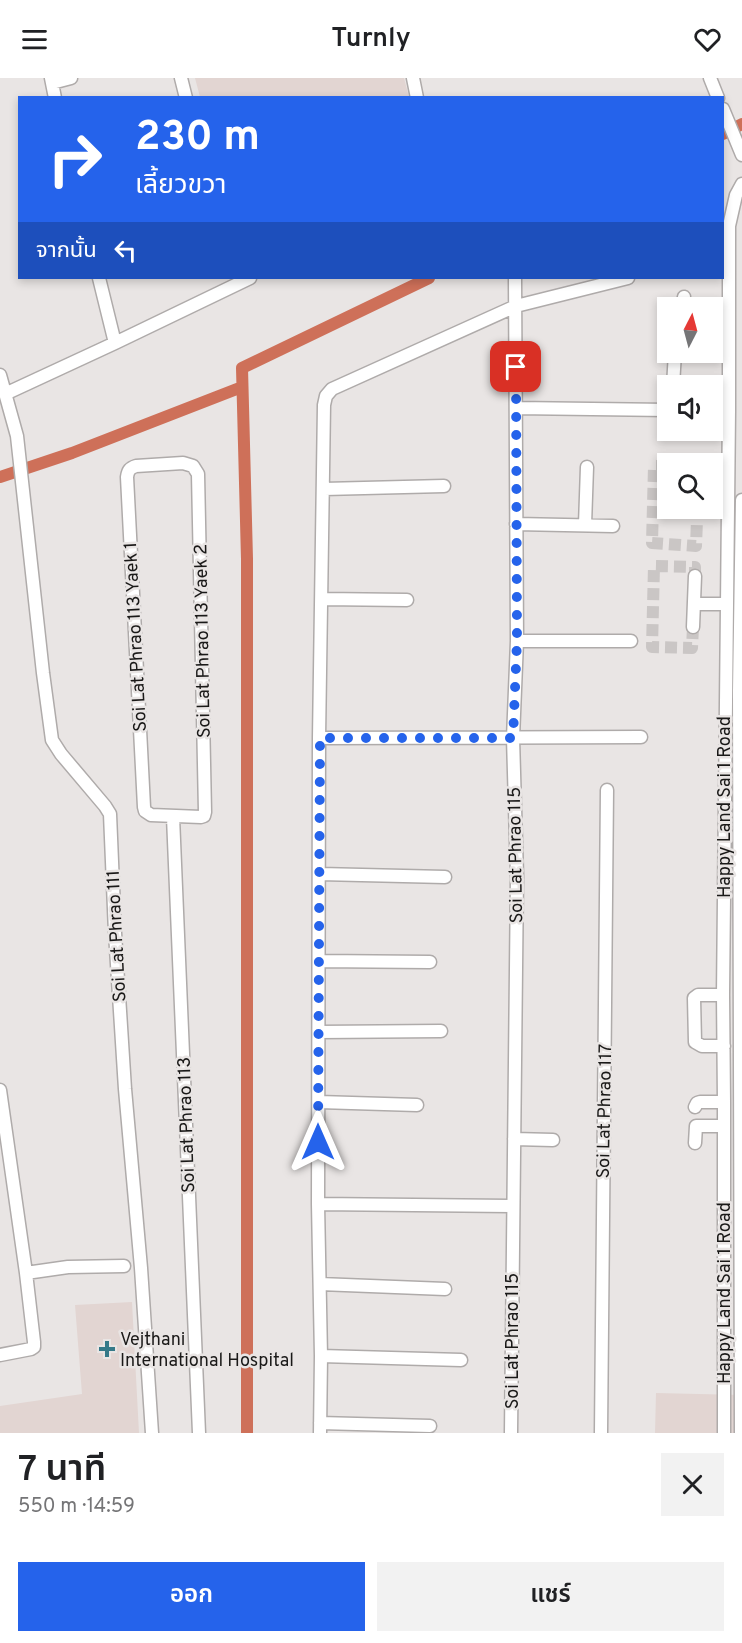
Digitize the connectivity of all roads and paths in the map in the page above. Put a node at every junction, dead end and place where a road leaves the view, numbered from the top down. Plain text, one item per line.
1 (71, 78) edge
2 (181, 78) edge
3 (412, 78) edge
4 (710, 78) edge
5 (51, 80) edge
6 (55, 96) edge
7 (186, 96) edge
8 (416, 96) edge
9 (717, 96) edge
10 (724, 111) edge
11 (742, 155) edge
12 (742, 183) edge
13 (99, 279) edge
14 (245, 279) edge
15 (516, 279) edge
16 (611, 279) edge
17 (230, 282) edge
18 (516, 306) junction
19 (115, 343) junction
20 (0, 375) edge
21 (5, 394) junction
22 (516, 408) junction
23 (657, 411) edge
24 (723, 411) edge
25 (729, 411) junction
26 (164, 464) joint
27 (587, 466) dead end
28 (444, 486) dead end
29 (324, 489) junction
30 (723, 497) edge
31 (728, 497) junction
32 (742, 500) edge
33 (516, 524) junction
34 (585, 525) junction
35 (613, 526) dead end
36 (727, 541) junction
37 (741, 541) edge
38 (695, 576) dead end
39 (322, 599) junction
40 (741, 599) edge
41 (407, 600) dead end
42 (726, 601) junction
43 (694, 604) junction
44 (693, 627) tunnel mouth
45 (517, 641) junction
46 (631, 641) dead end
47 (741, 692) edge
48 (641, 737) dead end
49 (320, 738) junction
50 (513, 738) junction
51 (741, 753) edge
52 (607, 790) dead end
53 (741, 797) edge
54 (173, 817) junction
55 (320, 874) junction
56 (445, 877) dead end
57 (741, 880) edge
58 (724, 881) junction
59 (320, 961) junction
60 (430, 962) dead end
61 (723, 995) junction
62 (741, 1009) edge
63 (441, 1031) dead end
64 (319, 1032) junction
65 (724, 1046) junction
66 (741, 1081) edge
67 (0, 1090) edge
68 (319, 1101) junction
69 (724, 1102) junction
70 (417, 1105) dead end
71 (695, 1107) dead end
72 (724, 1126) junction
73 (514, 1139) junction
74 (553, 1140) dead end
75 (696, 1143) dead end
76 (742, 1160) edge
77 (318, 1204) junction
78 (513, 1206) junction
79 (124, 1266) dead end
80 (26, 1273) junction
81 (320, 1284) junction
82 (445, 1289) dead end
83 (0, 1355) edge
84 (321, 1356) junction
85 (461, 1360) dead end
86 (724, 1403) junction
87 (742, 1403) edge
88 (430, 1426) dead end
89 (320, 1428) edge
90 (152, 1433) edge
91 (199, 1433) edge
92 (511, 1433) edge
93 (601, 1433) edge
94 (724, 1433) edge
95 (741, 1433) edge

1 - 5 street
2 - 7 street
3 - 8 street
4 - 9 street
5 - 6 street
10 - 11 street
12 - 25 street, Happy Land Sai 1 Road
13 - 19 street
14 - 17 street
15 - 18 street, Soi Lat Phrao 115
16 - 18 street
17 - 19 street
18 - 22 street, Soi Lat Phrao 115
18 - 29 street
19 - 21 street
20 - 21 street, Soi Lat Phrao 111
21 - 90 street, Soi Lat Phrao 111
22 - 23 street
22 - 33 street, Soi Lat Phrao 115
24 - 25 street
25 - 31 street, Happy Land Sai 1 Road
26 - 54 street, Soi Lat Phrao 113 Yaek 1
26 - 54 street, Soi Lat Phrao 113 Yaek 2
27 - 34 street
28 - 29 street
29 - 39 street
30 - 31 street
31 - 36 street, Happy Land Sai 1 Road
32 - 37 street, Happy Land Sai 1 Road
33 - 34 street
33 - 45 street, Soi Lat Phrao 115
34 - 35 street
36 - 37 street
36 - 42 street, Happy Land Sai 1 Road
37 - 40 street, Happy Land Sai 1 Road
38 - 43 street
39 - 41 street
39 - 49 street
40 - 42 street
40 - 47 street, Happy Land Sai 1 Road
42 - 43 street
42 - 58 street, Happy Land Sai 1 Road
43 - 44 street
45 - 46 street
45 - 50 street, Soi Lat Phrao 115
47 - 51 street, Happy Land Sai 1 Road
48 - 50 street
49 - 50 street
49 - 55 street
50 - 73 street, Soi Lat Phrao 115
51 - 53 street, Happy Land Sai 1 Road
52 - 93 street, Soi Lat Phrao 117
53 - 57 street, Happy Land Sai 1 Road
54 - 91 street, Soi Lat Phrao 113
55 - 56 street
55 - 59 street
57 - 58 street
57 - 62 street, Happy Land Sai 1 Road
58 - 61 street, Happy Land Sai 1 Road
59 - 60 street
59 - 64 street
61 - 65 street, Happy Land Sai 1 Road
61 - 65 street
62 - 66 street, Happy Land Sai 1 Road
63 - 64 street
64 - 68 street
65 - 69 street, Happy Land Sai 1 Road
66 - 76 street, Happy Land Sai 1 Road
67 - 80 street
68 - 70 street
68 - 77 street
69 - 71 street
69 - 72 street, Happy Land Sai 1 Road
72 - 75 street
72 - 86 street, Happy Land Sai 1 Road
73 - 74 street
73 - 78 street, Soi Lat Phrao 115
76 - 87 street, Happy Land Sai 1 Road
77 - 78 street
77 - 81 street
78 - 92 street, Soi Lat Phrao 115
79 - 80 street
80 - 83 street
81 - 82 street
81 - 84 street
84 - 85 street
84 - 89 street
86 - 87 street
86 - 94 street, Happy Land Sai 1 Road
87 - 95 street, Happy Land Sai 1 Road
88 - 89 street

